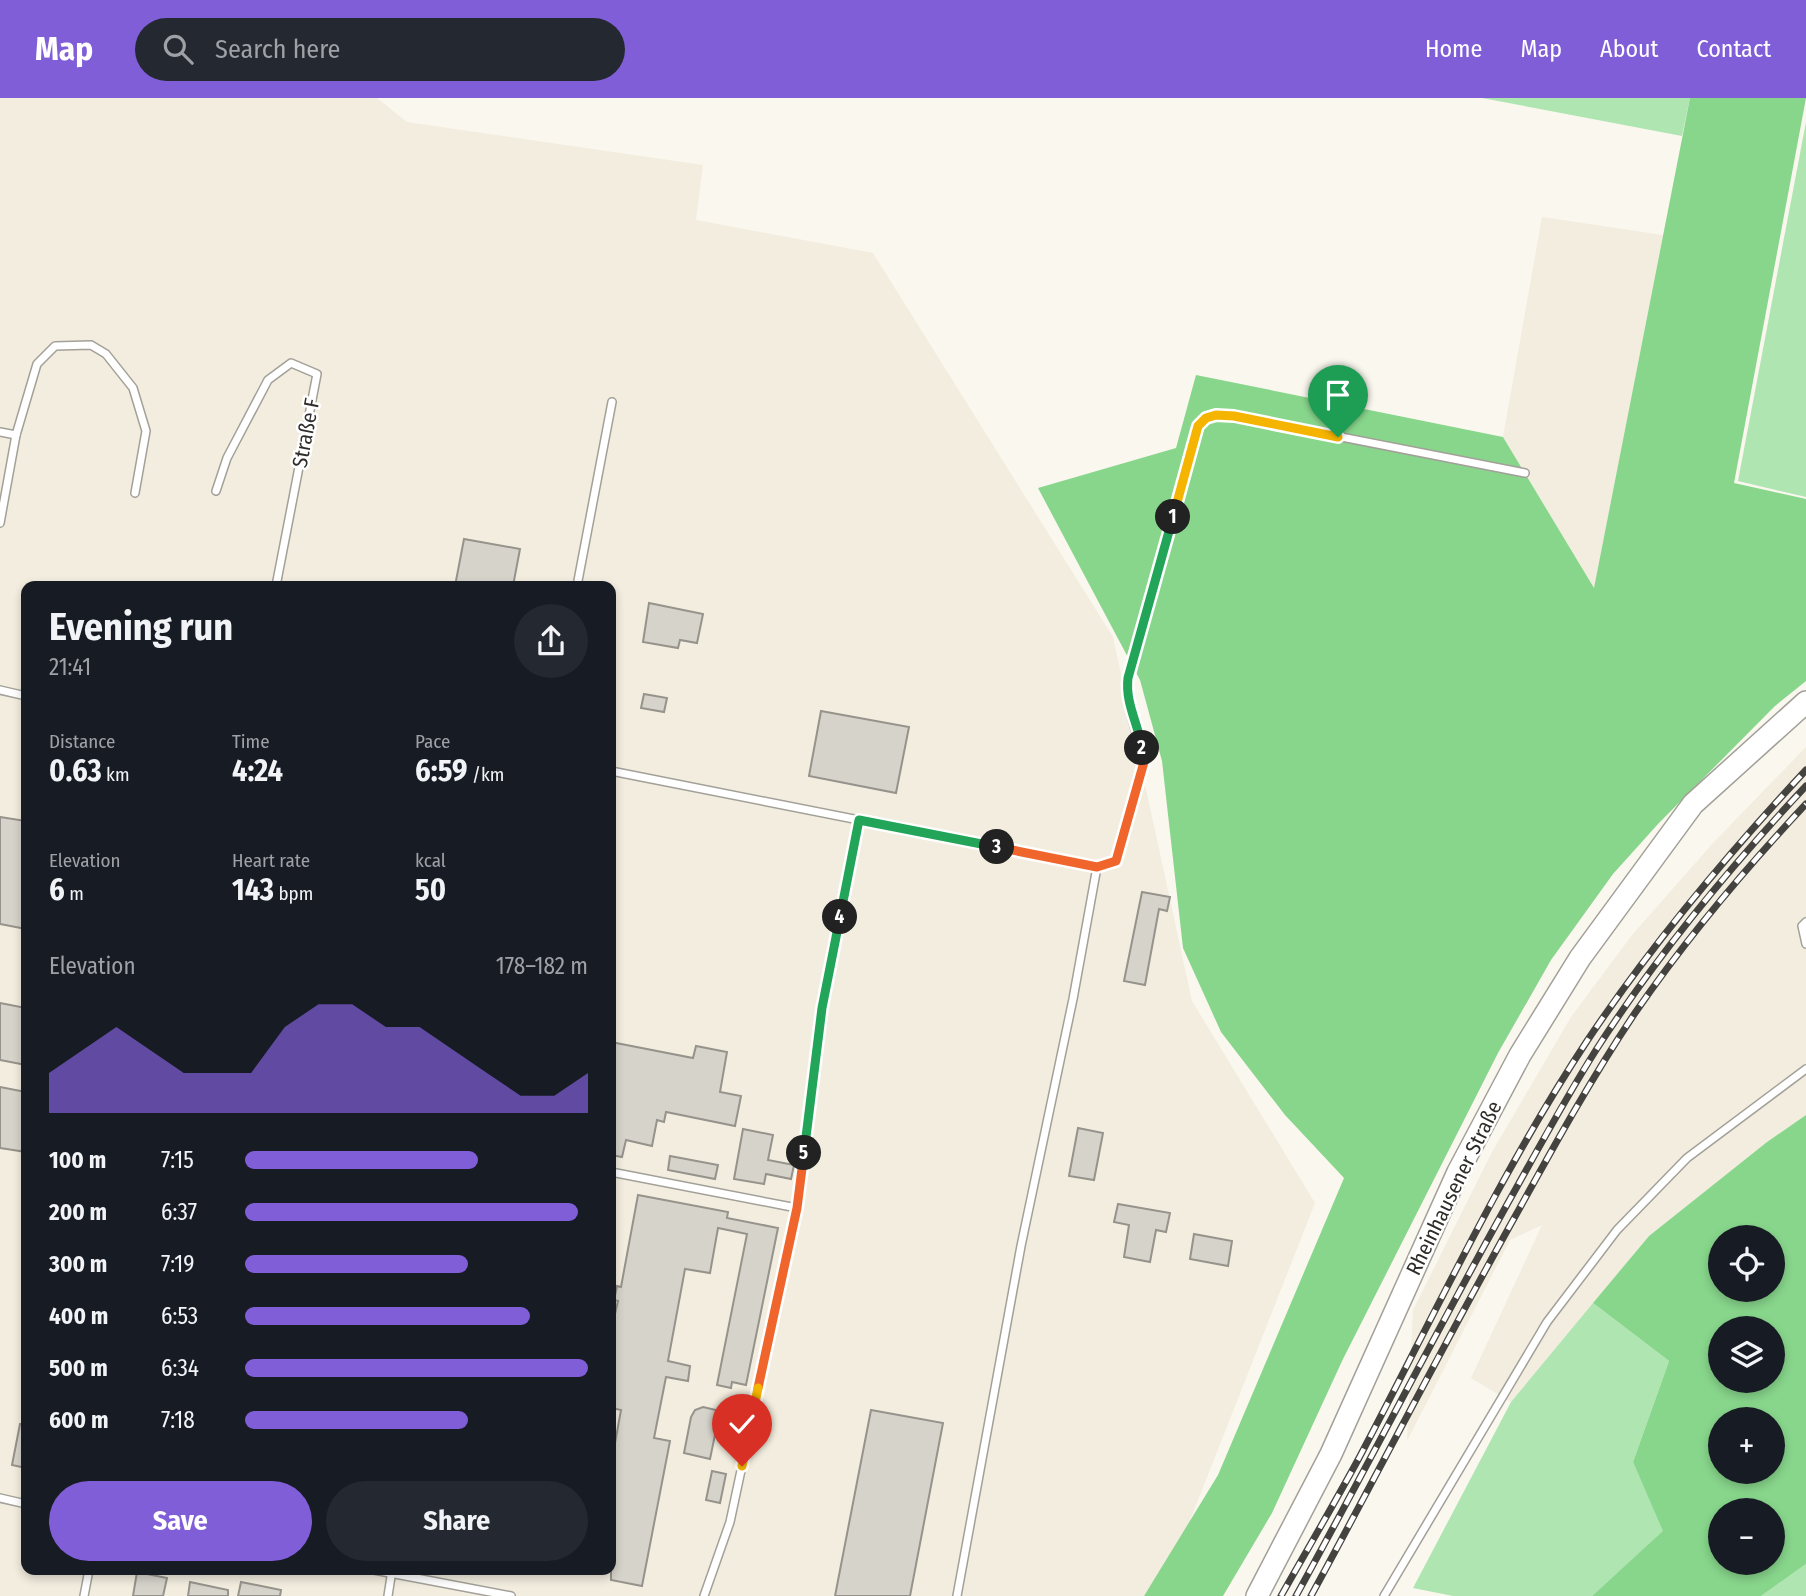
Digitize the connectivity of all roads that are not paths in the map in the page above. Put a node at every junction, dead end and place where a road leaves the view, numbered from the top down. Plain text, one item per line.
1 (612, 402) dead end
2 (0, 432) edge
3 (16, 435) junction
4 (1525, 473) dead end
5 (216, 491) dead end
6 (135, 493) dead end
7 (0, 523) edge
8 (277, 581) edge
9 (578, 581) edge
10 (0, 690) edge
11 (21, 695) edge
12 (1806, 702) edge
13 (616, 772) edge
14 (859, 820) junction
15 (1097, 867) junction
16 (1806, 922) edge
17 (1806, 944) edge
18 (1806, 1069) edge
19 (616, 1173) edge
20 (797, 1208) junction
21 (0, 1498) edge
22 (21, 1503) edge
23 (88, 1575) edge
24 (391, 1575) edge
25 (411, 1575) edge
26 (84, 1596) edge
27 (388, 1596) edge
28 (511, 1596) edge
29 (704, 1596) edge
30 (957, 1596) edge
31 (1257, 1596) edge
32 (1384, 1596) edge

1 - 9 lane
2 - 3 lane
3 - 6 lane
3 - 7 lane
4 - 15 lane
5 - 8 lane, Straße F
10 - 11 lane
12 - 31 street, Rheinhausener Straße
13 - 14 lane
14 - 15 lane
14 - 20 lane
15 - 30 lane
16 - 17 lane
18 - 32 lane
19 - 20 lane
20 - 29 lane
21 - 22 lane
23 - 26 lane
24 - 27 lane
25 - 28 lane

